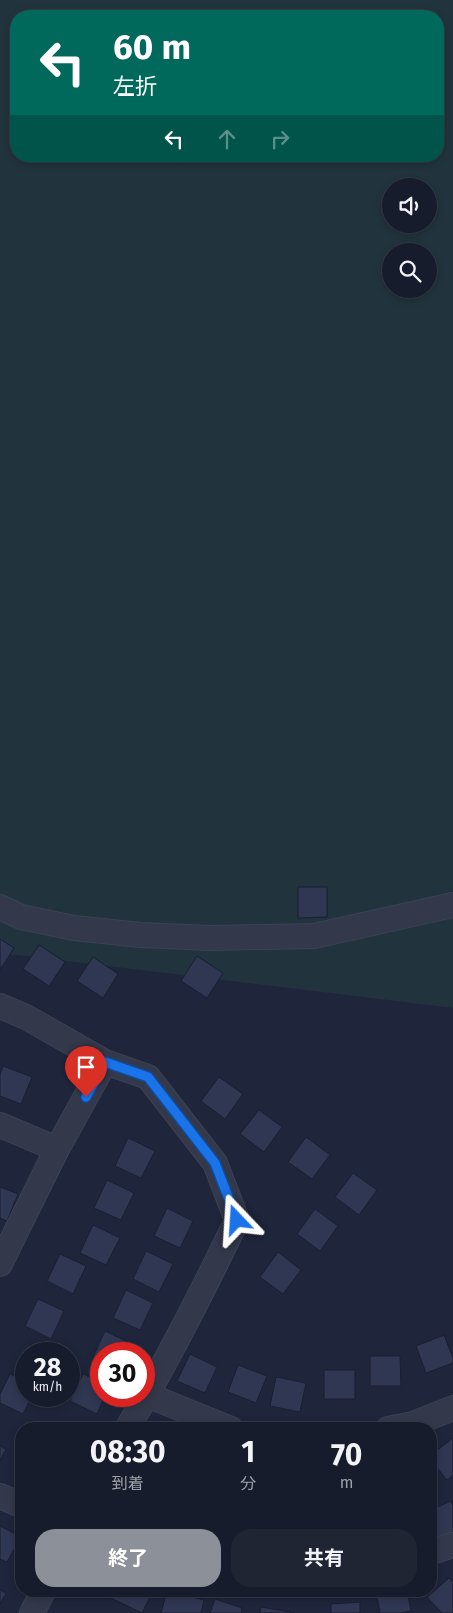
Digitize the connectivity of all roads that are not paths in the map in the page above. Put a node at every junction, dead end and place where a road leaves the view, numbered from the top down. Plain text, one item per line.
1 (453, 905) edge
2 (0, 907) edge
3 (0, 1006) edge
4 (105, 1062) junction
5 (0, 1125) edge
6 (57, 1149) junction
7 (0, 1264) edge
8 (155, 1380) edge
9 (155, 1398) edge
10 (140, 1407) edge
11 (453, 1408) edge
12 (131, 1422) edge
13 (214, 1422) edge
14 (418, 1422) edge
15 (0, 1496) edge
16 (15, 1503) edge
17 (453, 1545) edge
18 (437, 1550) edge
19 (40, 1597) edge
20 (32, 1613) edge

1 - 2 street
3 - 4 street
4 - 6 street
4 - 8 street
5 - 6 street
6 - 7 street
9 - 13 street
10 - 12 street
11 - 14 street
15 - 16 street
17 - 18 street
19 - 20 street

